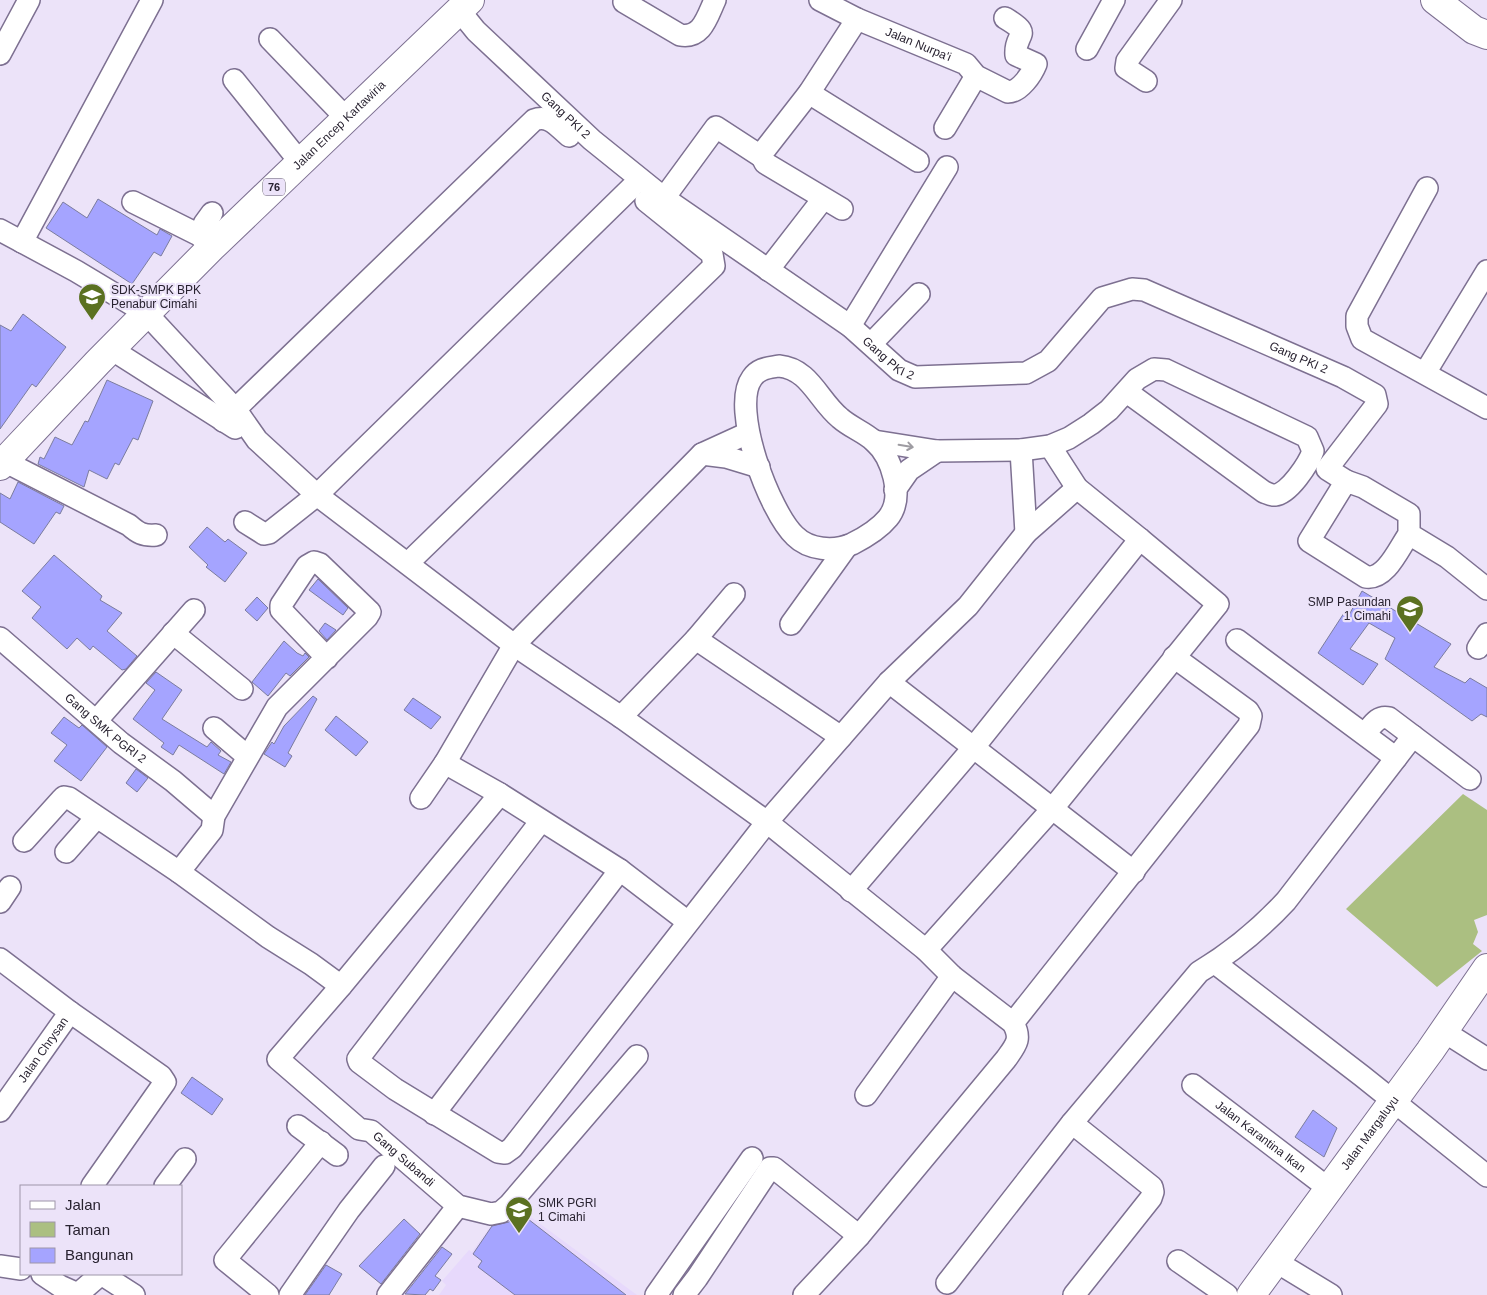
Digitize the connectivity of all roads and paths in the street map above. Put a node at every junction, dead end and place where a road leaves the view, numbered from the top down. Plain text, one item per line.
1 (29, 0) edge
2 (150, 0) edge
3 (715, 0) edge
4 (820, 0) edge
5 (1114, 0) edge
6 (1171, 0) edge
7 (624, 2) dead end
8 (1445, 8) edge
9 (460, 9) edge
10 (1005, 18) dead end
11 (857, 19) junction
12 (1487, 35) edge
13 (270, 39) dead end
14 (1087, 49) dead end
15 (0, 54) edge
16 (976, 76) junction
17 (234, 80) dead end
18 (1146, 80) dead end
19 (809, 93) junction
20 (346, 118) junction
21 (945, 128) dead end
22 (762, 157) junction
23 (918, 161) dead end
24 (300, 162) junction
25 (947, 168) dead end
26 (631, 188) junction
27 (1427, 188) dead end
28 (664, 198) junction
29 (823, 199) junction
30 (133, 202) dead end
31 (842, 209) dead end
32 (0, 230) edge
33 (216, 232) junction
34 (22, 242) junction
35 (768, 270) junction
36 (1487, 272) edge
37 (919, 294) dead end
38 (146, 313) junction
39 (850, 326) junction
40 (871, 344) junction
41 (111, 349) junction
42 (1425, 373) junction
43 (1127, 392) junction
44 (1487, 408) edge
45 (230, 415) junction
46 (748, 433) junction
47 (874, 441) junction
48 (1050, 446) junction
49 (1021, 450) junction
50 (937, 451) junction
51 (702, 454) junction
52 (1, 462) edge
53 (760, 466) junction
54 (1336, 475) junction
55 (1077, 488) junction
56 (895, 490) junction
57 (316, 495) junction
58 (245, 522) dead end
59 (1026, 533) junction
60 (1409, 534) junction
61 (156, 535) dead end
62 (1140, 539) junction
63 (848, 546) junction
64 (408, 562) junction
65 (1487, 589) edge
66 (734, 594) dead end
67 (194, 610) dead end
68 (792, 624) dead end
69 (173, 633) junction
70 (0, 638) edge
71 (696, 639) junction
72 (1237, 640) dead end
73 (514, 645) junction
74 (1174, 657) junction
75 (327, 658) dead end
76 (889, 682) junction
77 (242, 688) dead end
78 (621, 717) junction
79 (97, 720) junction
80 (214, 728) dead end
81 (1365, 734) junction
82 (1413, 736) junction
83 (841, 737) junction
84 (974, 747) junction
85 (247, 756) junction
86 (1396, 758) junction
87 (445, 763) junction
88 (1470, 779) dead end
89 (500, 794) junction
90 (421, 798) dead end
91 (1053, 808) junction
92 (214, 816) junction
93 (96, 818) junction
94 (541, 821) junction
95 (767, 822) junction
96 (24, 841) dead end
97 (66, 852) dead end
98 (620, 870) junction
99 (179, 872) junction
100 (1134, 872) junction
101 (851, 891) junction
102 (688, 922) junction
103 (926, 950) junction
104 (0, 959) edge
105 (1215, 963) junction
106 (1487, 968) edge
107 (952, 976) junction
108 (341, 986) junction
109 (70, 1012) junction
110 (1013, 1023) junction
111 (1443, 1031) junction
112 (637, 1056) dead end
113 (1487, 1058) edge
114 (1193, 1085) dead end
115 (866, 1095) dead end
116 (1393, 1101) junction
117 (0, 1111) edge
118 (434, 1114) junction
119 (1072, 1123) junction
120 (298, 1126) dead end
121 (752, 1158) dead end
122 (185, 1159) dead end
123 (384, 1166) dead end
124 (1487, 1176) edge
125 (93, 1185) edge
126 (166, 1185) edge
127 (1328, 1188) junction
128 (458, 1206) junction
129 (859, 1236) junction
130 (1178, 1261) dead end
131 (1275, 1261) junction
132 (44, 1275) edge
133 (100, 1275) edge
134 (103, 1275) edge
135 (947, 1283) dead end
136 (134, 1295) edge
137 (268, 1295) edge
138 (290, 1295) edge
139 (388, 1295) edge
140 (656, 1295) edge
141 (684, 1295) edge
142 (804, 1295) edge
143 (1074, 1295) edge
144 (1227, 1295) edge
145 (1251, 1295) edge
146 (1331, 1295) edge

1 - 15 street
2 - 34 street
3 - 7 street
4 - 11 street, Jalan Nurpa'i
5 - 14 street
6 - 18 street
8 - 12 main road
9 - 20 main road, Jalan Encep Kartawiria / 76
9 - 28 street, Gang PKI 2
10 - 16 street, Jalan Nurpa'i
11 - 16 street, Jalan Nurpa'i
11 - 19 street
13 - 20 street
16 - 21 street
17 - 24 street
19 - 22 street
19 - 23 street
20 - 24 main road, Jalan Encep Kartawiria / 76
22 - 28 street
22 - 29 street
24 - 33 main road, Jalan Encep Kartawiria / 76
25 - 39 street
26 - 45 street
26 - 57 street
26 - 64 street
27 - 42 street
28 - 35 street, Gang PKI 2
29 - 31 street
29 - 35 street
30 - 33 street
32 - 34 street
33 - 38 main road, Jalan Encep Kartawiria / 76
34 - 38 street
35 - 39 street, Gang PKI 2
36 - 42 street
37 - 40 street
38 - 41 main road, Jalan Encep Kartawiria / 76
38 - 45 street
39 - 40 street, Gang PKI 2
40 - 54 street, Gang PKI 2
41 - 45 street
41 - 52 main road, Jalan Encep Kartawiria / 76
42 - 44 street
43 - 43 street
43 - 48 street
45 - 57 street
46 - 47 street
46 - 51 street
46 - 53 street
47 -> 50 street
47 - 56 street
48 - 49 street
48 - 55 street
49 - 50 street
49 - 59 street
50 - 56 street
51 - 53 street
51 - 73 street
52 - 61 street
53 - 63 street
54 - 60 street
54 - 60 street
55 - 59 street
55 - 62 street
56 - 63 street
57 - 58 street
57 - 64 street
59 - 76 street
60 - 65 street
62 - 74 street
62 - 84 street
63 - 68 street
64 - 73 street
66 - 71 street
67 - 69 street
69 - 77 street
69 - 79 street
70 - 79 street, Gang SMK PGRI 2
71 - 78 street
71 - 83 street
72 - 81 street
73 - 78 street
73 - 87 street
74 - 91 street
74 - 100 street
75 - 85 street
76 - 83 street
76 - 84 street
78 - 95 street
79 - 92 street, Gang SMK PGRI 2
80 - 85 street
81 - 82 street
81 - 86 street
82 - 86 street
82 - 88 street
83 - 95 street
84 - 91 street
84 - 101 street
85 - 92 street
86 - 105 street
87 - 89 street
87 - 90 street
89 - 94 street
89 - 108 street
91 - 100 street
91 - 103 street
92 - 99 street
93 - 96 street
93 - 97 street
93 - 99 street
94 - 98 street
94 - 118 street
95 - 101 street
95 - 102 street
98 - 102 street
98 - 118 street
99 - 108 street
100 - 110 street
101 - 103 street
102 - 118 street
103 - 107 street
104 - 109 street
105 - 116 street
105 - 119 street
106 - 111 main road, Jalan Margaluyu
107 - 110 street
107 - 115 street
108 - 128 street, Gang Subandi
109 - 117 street, Jalan Chrysan
109 - 125 street
110 - 129 street
111 - 113 street
111 - 116 main road, Jalan Margaluyu
112 - 128 street
114 - 127 street, Jalan Karantina Ikan
116 - 124 street
116 - 127 main road, Jalan Margaluyu
119 - 135 street
119 - 143 street
120 - 137 street
121 - 140 street
122 - 126 street
123 - 138 street
127 - 131 main road, Jalan Margaluyu
128 - 139 street
129 - 141 street
129 - 142 street
130 - 144 street
131 - 145 main road, Jalan Margaluyu
131 - 146 street
132 - 133 street
134 - 136 street

